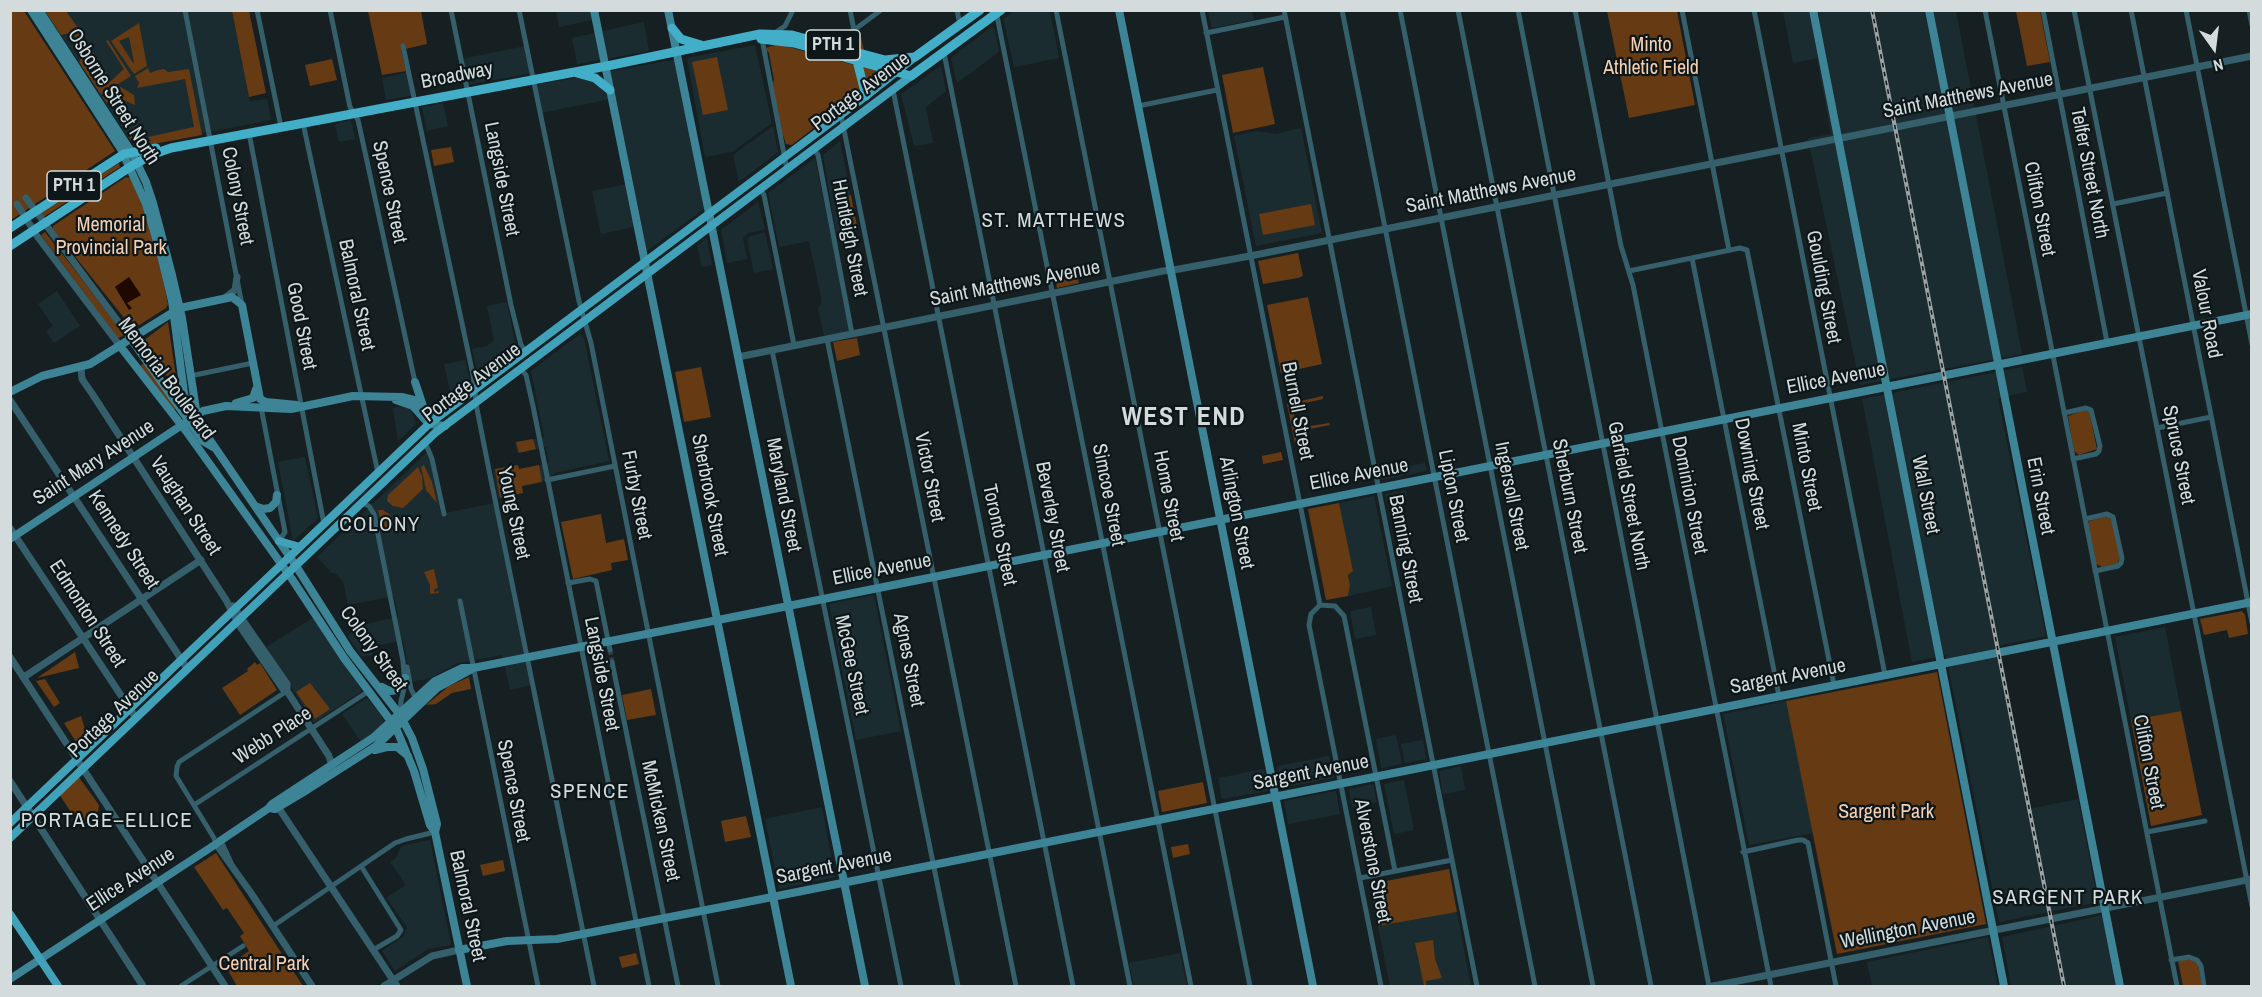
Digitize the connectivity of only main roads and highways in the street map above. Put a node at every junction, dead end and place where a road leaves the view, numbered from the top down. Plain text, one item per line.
1 (31, 10) edge
2 (39, 10) edge
3 (594, 10) edge
4 (668, 10) edge
5 (980, 10) edge
6 (1119, 10) edge
7 (1813, 10) edge
8 (1929, 10) edge
9 (997, 12) edge
10 (672, 28) junction
11 (750, 38) junction
12 (707, 46) junction
13 (676, 52) junction
14 (915, 57) junction
15 (857, 61) junction
16 (605, 66) junction
17 (571, 72) junction
18 (896, 72) junction
19 (912, 76) junction
20 (610, 90) junction
21 (866, 96) junction
22 (171, 148) junction
23 (128, 154) junction
24 (134, 165) junction
25 (709, 212) junction
26 (712, 225) junction
27 (10, 228) edge
28 (10, 246) edge
29 (644, 261) junction
30 (647, 274) junction
31 (177, 310) junction
32 (2249, 314) edge
33 (131, 339) junction
34 (120, 346) junction
35 (1999, 364) junction
36 (1887, 386) junction
37 (257, 387) junction
38 (10, 392) edge
39 (402, 397) junction
40 (389, 398) junction
41 (260, 403) junction
42 (226, 406) junction
43 (424, 408) junction
44 (442, 413) junction
45 (196, 416) junction
46 (185, 423) junction
47 (429, 424) junction
48 (445, 426) junction
49 (190, 437) joint
50 (214, 448) junction
51 (277, 495) road end
52 (255, 506) junction
53 (1220, 519) junction
54 (271, 529) junction
55 (257, 531) junction
56 (12, 534) edge
57 (279, 542) junction
58 (300, 547) junction
59 (290, 557) junction
60 (281, 565) junction
61 (296, 566) junction
62 (288, 574) junction
63 (2249, 602) edge
64 (788, 606) junction
65 (717, 620) junction
66 (2052, 642) junction
67 (1942, 664) junction
68 (473, 668) junction
69 (405, 678) road end
70 (378, 686) junction
71 (402, 718) junction
72 (394, 725) junction
73 (365, 754) junction
74 (410, 757) junction
75 (337, 765) junction
76 (1275, 796) junction
77 (10, 823) edge
78 (435, 832) junction
79 (10, 838) edge
80 (844, 882) junction
81 (772, 896) junction
82 (10, 914) edge
83 (459, 951) junction
84 (40, 959) junction
85 (10, 979) edge
86 (58, 987) edge
87 (467, 987) edge
88 (791, 987) edge
89 (865, 987) edge
90 (1313, 987) edge
91 (2004, 987) edge
92 (2120, 987) edge

1 - 23 main road, Osborne Street North
2 - 23 main road, Osborne Street North
3 - 16 main road, Sherbrook Street
4 - 10 main road, Maryland Street
5 - 14 highway, Portage Avenue / PTH 1
6 - 53 main road, Arlington Street
7 - 36 main road, Wall Street
8 - 35 main road, Erin Street
9 - 19 highway, Portage Avenue
10 - 12 highway
10 - 13 main road, Maryland Street
11 - 12 highway, Broadway / PTH 1
11 - 14 highway, Broadway / PTH 1
11 - 15 highway, Broadway / PTH 1
12 - 13 highway, Broadway / PTH 1
13 - 16 highway, Broadway / PTH 1
13 - 25 main road, Maryland Street
14 - 18 main road, Portage Avenue
15 - 18 highway, Broadway / PTH 1
15 - 21 highway
16 - 17 highway, Broadway / PTH 1
16 - 20 main road, Sherbrook Street
17 - 20 highway
17 - 22 highway, Broadway / PTH 1
18 - 19 highway, Broadway / PTH 1
18 - 21 main road, Portage Avenue
19 - 26 main road, Portage Avenue
20 - 29 main road, Sherbrook Street
21 - 25 main road, Portage Avenue
22 - 23 highway, Broadway / PTH 1
22 - 24 highway, Broadway / PTH 1
23 - 24 main road, Osborne Street North
23 - 27 highway, Broadway / PTH 1
24 - 28 highway, Broadway / PTH 1
24 - 31 main road, Osborne Street North
25 - 26 main road, Maryland Street
25 - 29 main road, Portage Avenue
26 - 30 main road, Portage Avenue
26 - 64 main road, Maryland Street
29 - 30 main road, Sherbrook Street
29 - 44 main road, Portage Avenue
30 - 48 main road, Portage Avenue
30 - 65 main road, Sherbrook Street
31 - 33 main road
31 - 37 main road, Colony Street
31 - 45 main road, Osborne Street North
31 - 46 main road, Osborne Street North
32 - 35 main road, Ellice Avenue
33 - 34 main road
33 - 46 main road, Memorial Boulevard
34 - 38 main road
34 - 46 main road, Memorial Boulevard
35 - 36 main road, Ellice Avenue
35 - 66 main road, Erin Street
36 - 53 main road, Ellice Avenue
36 - 67 main road, Wall Street
37 - 41 main road, Colony Street
37 - 42 main road
39 - 40 main road, Saint Mary Avenue
39 - 43 main road
39 - 43 main road
40 - 41 main road, Saint Mary Avenue
40 - 47 main road, Saint Mary Avenue
41 - 42 main road, Saint Mary Avenue
42 - 45 main road, Saint Mary Avenue
43 - 44 main road
44 - 47 main road, Portage Avenue
45 - 46 main road, Saint Mary Avenue
45 - 50 main road, Memorial Boulevard
46 - 49 main road, Osborne Street North
46 - 50 main road, Memorial Boulevard
46 - 56 main road, Saint Mary Avenue
47 - 48 main road
47 - 58 main road, Portage Avenue
48 - 61 main road, Portage Avenue
49 - 55 main road, Memorial Boulevard
50 - 52 main road, Memorial Boulevard
51 - 52 main road
52 - 54 main road, Memorial Boulevard
53 - 64 main road, Ellice Avenue
53 - 76 main road, Arlington Street
54 - 55 main road
54 - 57 main road, Memorial Boulevard
55 - 60 main road, Memorial Boulevard
57 - 58 main road
57 - 59 main road, Memorial Boulevard
58 - 59 main road, Portage Avenue
59 - 60 main road, Portage Avenue
59 - 61 main road, Memorial Boulevard
60 - 62 main road, Memorial Boulevard
60 - 77 main road, Portage Avenue
61 - 62 main road, Portage Avenue
61 - 70 main road, Colony Street
62 - 72 main road, Colony Street
62 - 79 main road, Portage Avenue
63 - 66 main road, Sargent Avenue
64 - 65 main road, Ellice Avenue
64 - 80 main road, Maryland Street
65 - 68 main road, Ellice Avenue
65 - 81 main road, Sherbrook Street
66 - 67 main road, Sargent Avenue
66 - 92 main road, Erin Street
67 - 76 main road, Sargent Avenue
67 - 91 main road, Wall Street
68 - 71 main road, Ellice Avenue
68 - 71 main road, Ellice Avenue
69 - 70 main road
70 - 71 main road, Colony Street
71 - 72 main road, Ellice Avenue
71 - 78 main road, Balmoral Street
72 - 73 main road, Ellice Avenue
72 - 74 main road, Balmoral Street
72 - 75 main road, Ellice Avenue
73 - 74 main road
73 - 75 main road, Ellice Avenue
74 - 78 main road, Balmoral Street
75 - 84 main road, Ellice Avenue
76 - 80 main road, Sargent Avenue
76 - 90 main road, Arlington Street
78 - 83 main road, Balmoral Street
80 - 81 main road, Sargent Avenue
80 - 89 main road, Maryland Street
81 - 83 main road, Sargent Avenue
81 - 88 main road, Sherbrook Street
82 - 84 main road
83 - 87 main road, Balmoral Street
84 - 85 main road, Ellice Avenue
84 - 86 main road

